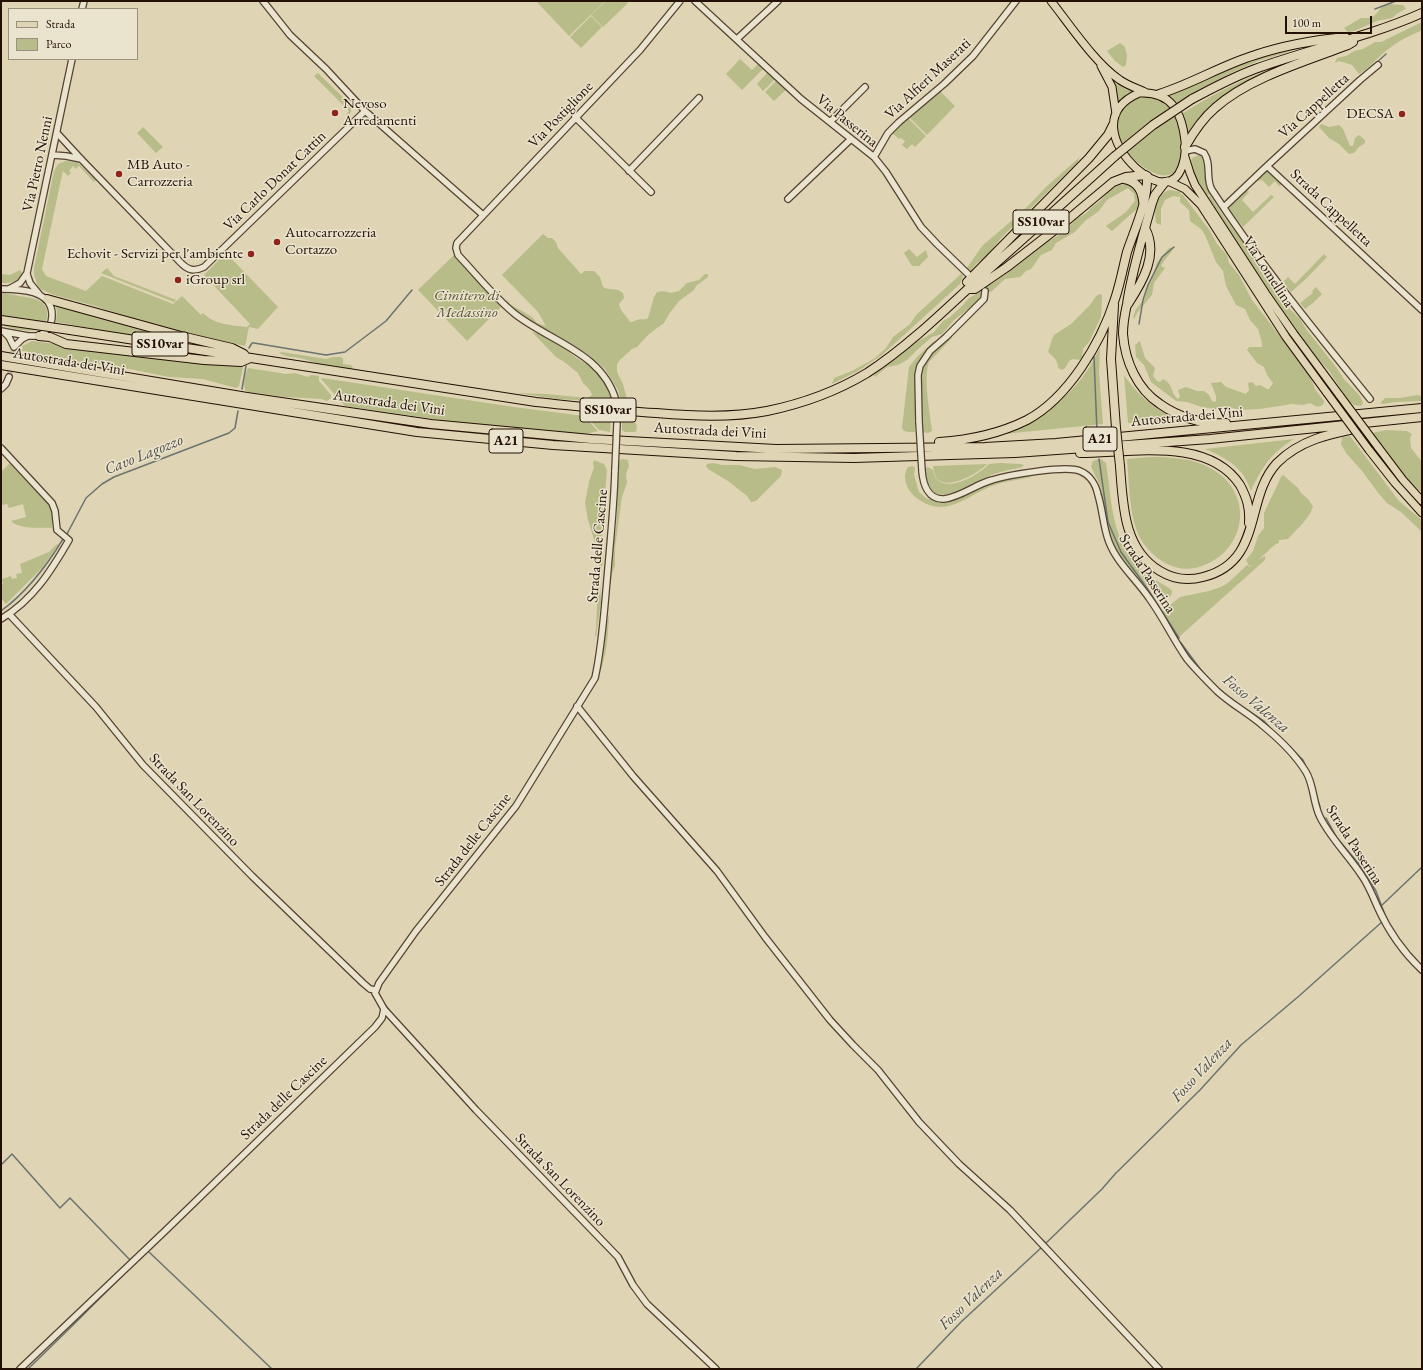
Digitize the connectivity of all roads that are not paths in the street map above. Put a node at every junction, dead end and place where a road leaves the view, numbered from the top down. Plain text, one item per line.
1 (263, 1) edge
2 (680, 1) edge
3 (694, 1) edge
4 (778, 1) edge
5 (1016, 1) edge
6 (1051, 1) edge
7 (1422, 13) edge
8 (1356, 38) junction
9 (737, 39) junction
10 (1094, 54) junction
11 (72, 60) edge
12 (1378, 65) dead end
13 (865, 87) dead end
14 (1147, 93) junction
15 (1159, 94) junction
16 (699, 98) dead end
17 (365, 111) junction
18 (1116, 114) junction
19 (575, 117) junction
20 (830, 122) junction
21 (1113, 125) junction
22 (57, 133) junction
23 (851, 139) junction
24 (1185, 152) junction
25 (53, 155) junction
26 (874, 157) junction
27 (81, 159) junction
28 (1267, 166) junction
29 (629, 171) junction
30 (1146, 176) junction
31 (1119, 179) junction
32 (1167, 182) junction
33 (651, 192) dead end
34 (788, 199) dead end
35 (1142, 208) junction
36 (1224, 208) junction
37 (483, 215) junction
38 (1145, 228) junction
39 (457, 243) joint
40 (27, 274) junction
41 (968, 274) dead end
42 (1, 288) edge
43 (1129, 288) junction
44 (10, 289) junction
45 (966, 290) junction
46 (985, 291) dead end
47 (43, 297) junction
48 (1114, 300) junction
49 (1126, 306) junction
50 (1422, 310) edge
51 (1, 320) edge
52 (2, 331) edge
53 (1114, 331) junction
54 (28, 336) junction
55 (39, 336) junction
56 (1, 356) edge
57 (251, 358) junction
58 (1, 365) edge
59 (9, 377) tunnel mouth
60 (1, 389) edge
61 (1370, 399) dead end
62 (1422, 408) edge
63 (1422, 417) edge
64 (1411, 418) junction
65 (1313, 419) junction
66 (1, 448) edge
67 (776, 449) junction
68 (1015, 453) junction
69 (1422, 501) edge
70 (1422, 513) edge
71 (1247, 538) junction
72 (9, 614) junction
73 (1, 619) edge
74 (577, 706) junction
75 (1422, 970) edge
76 (375, 990) junction
77 (384, 1009) junction
78 (20, 1369) edge
79 (716, 1369) edge
80 (1159, 1369) edge

1 - 17 street
2 - 19 street, Via Postiglione
3 - 9 street, Via Passerina
4 - 9 street
5 - 26 street, Via Alfieri Maserati
6 - 10 main road
7 - 8 highway, SS10var
8 - 15 highway
8 - 24 highway
8 - 45 highway, SS10var, bridge
9 - 20 street, Via Passerina
10 - 14 main road
10 - 18 main road
11 - 22 street, Via Pietro Nenni
12 - 28 street, Via Cappelletta
13 - 20 street
14 - 15 main road
14 - 18 main road
15 - 24 main road
16 - 29 street
17 - 27 street, Via Carlo Donat Cattin
17 - 37 street
18 - 21 main road
19 - 29 street
19 - 37 street, Via Postiglione
20 - 23 street, Via Passerina
21 - 30 main road
21 - 45 highway
22 - 25 street, Via Pietro Nenni
22 - 27 street, Via Carlo Donat Cattin
23 - 26 street, Via Passerina
23 - 34 street
24 - 32 main road
24 - 36 street
24 - 69 main road, Via Lomellina, bridge
25 - 27 street
25 - 40 street, Via Pietro Nenni
26 - 41 street, Via Passerina
28 - 36 street
28 - 50 street, Strada Cappelletta
29 - 33 street
30 - 31 highway
30 - 32 main road
30 - 35 highway
31 - 35 highway
31 - 45 highway
32 - 38 highway
32 - 70 main road, Via Lomellina, bridge
35 - 48 highway
36 - 61 street
37 - 39 street, Via Postiglione
38 - 43 highway
38 - 49 highway
39 - 74 street, Strada delle Cascine, bridge
40 - 44 street
40 - 47 street
42 - 44 street
43 - 49 highway
43 - 53 highway
44 - 47 street
45 - 57 highway, SS10var
46 - 75 street, Strada Passerina, bridge
47 - 55 street
47 - 57 highway
48 - 53 highway
48 - 67 highway
49 - 65 highway
51 - 57 highway, SS10var, bridge
52 - 54 street
52 - 54 street
53 - 71 highway, bridge
54 - 55 street
55 - 57 highway
56 - 67 highway, Autostrada dei Vini / A21
58 - 68 highway, Autostrada dei Vini / A21
59 - 60 street
62 - 65 highway, Autostrada dei Vini / A21
63 - 64 highway, Autostrada dei Vini / A21
64 - 68 highway, Autostrada dei Vini / A21
64 - 71 highway
65 - 67 highway, Autostrada dei Vini / A21
66 - 72 street
68 - 71 highway
72 - 73 street
72 - 76 street, Strada San Lorenzino
74 - 76 street, Strada delle Cascine
74 - 80 street
76 - 77 street
77 - 78 street, Strada delle Cascine
77 - 79 street, Strada San Lorenzino

